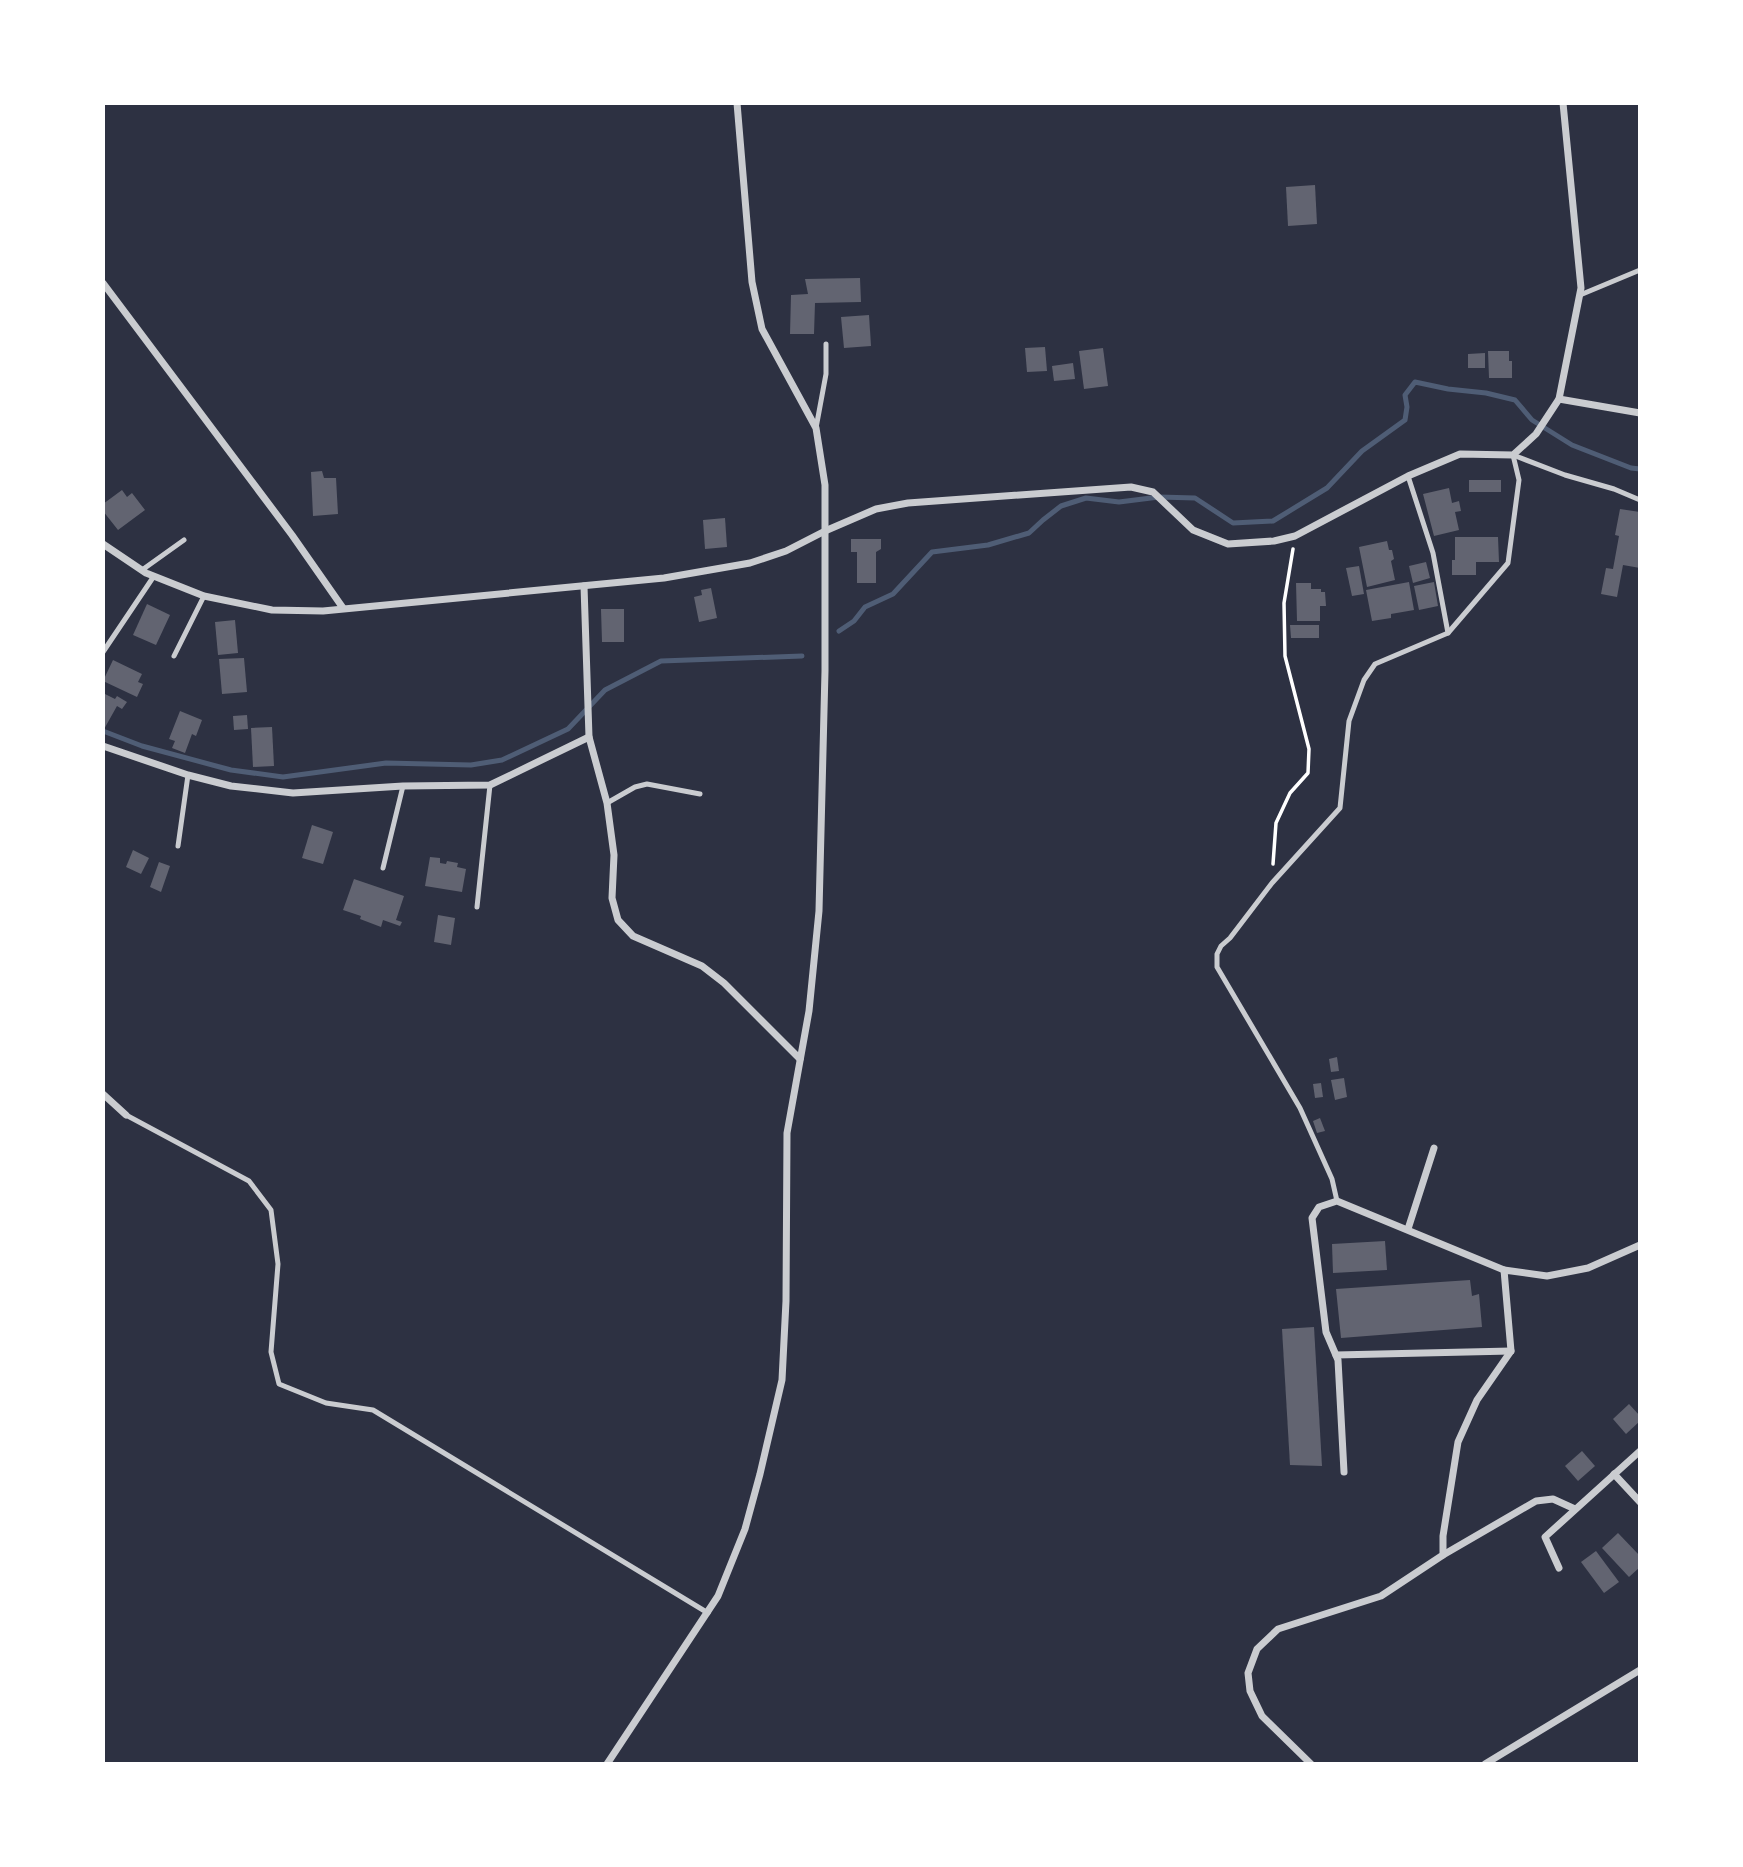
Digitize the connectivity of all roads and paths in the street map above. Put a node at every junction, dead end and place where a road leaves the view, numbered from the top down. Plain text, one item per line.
1 (737, 103) edge
2 (1563, 103) edge
3 (1640, 270) edge
4 (103, 283) edge
5 (1580, 295) junction
6 (826, 344) dead end
7 (1559, 399) junction
8 (1640, 412) edge
9 (816, 428) junction
10 (1513, 455) junction
11 (1408, 476) junction
12 (1640, 500) edge
13 (825, 531) junction
14 (1295, 536) junction
15 (184, 540) dead end
16 (103, 544) edge
17 (142, 570) junction
18 (154, 576) junction
19 (584, 586) junction
20 (205, 596) junction
21 (343, 608) junction
22 (1448, 633) junction
23 (103, 652) edge
24 (174, 656) dead end
25 (589, 737) junction
26 (103, 746) edge
27 (188, 775) junction
28 (491, 785) junction
29 (403, 786) junction
30 (700, 794) dead end
31 (607, 803) junction
32 (178, 846) dead end
33 (383, 868) dead end
34 (1272, 883) junction
35 (477, 907) dead end
36 (800, 1059) junction
37 (103, 1094) edge
38 (127, 1115) joint
39 (1434, 1148) dead end
40 (1337, 1202) junction
41 (1408, 1229) junction
42 (1640, 1245) edge
43 (1504, 1269) junction
44 (1511, 1350) junction
45 (1336, 1355) junction
46 (1640, 1451) edge
47 (1344, 1472) dead end
48 (1614, 1474) junction
49 (1640, 1502) edge
50 (1575, 1509) junction
51 (1443, 1555) junction
52 (1559, 1568) dead end
53 (708, 1613) junction
54 (1640, 1670) edge
55 (607, 1764) edge
56 (1311, 1764) edge
57 (1485, 1764) edge

1 - 9 street
2 - 5 street
3 - 5 lane
4 - 21 street
5 - 7 street
6 - 9 lane
7 - 8 street
7 - 10 street
9 - 13 street
10 - 11 street
10 - 12 lane
10 - 22 lane
11 - 14 street
11 - 22 lane
13 - 14 street
13 - 19 street
13 - 36 street
14 - 34 path
15 - 17 lane
16 - 17 street
17 - 18 street
18 - 20 street
18 - 23 lane
19 - 21 street
19 - 25 street
20 - 21 street
20 - 24 lane
22 - 34 lane
25 - 28 street
25 - 31 street
26 - 27 street
27 - 29 street
27 - 32 lane
28 - 29 street
28 - 35 lane
29 - 33 lane
30 - 31 lane
31 - 36 street
34 - 40 lane
36 - 53 street
37 - 38 street
38 - 53 lane
39 - 41 street
40 - 41 street
40 - 45 street
41 - 43 street
42 - 43 street
43 - 44 street
44 - 45 street
44 - 51 street
45 - 47 street
46 - 48 street
48 - 49 street
48 - 50 street
50 - 51 street
50 - 52 street
51 - 56 street
53 - 55 street
54 - 57 street

